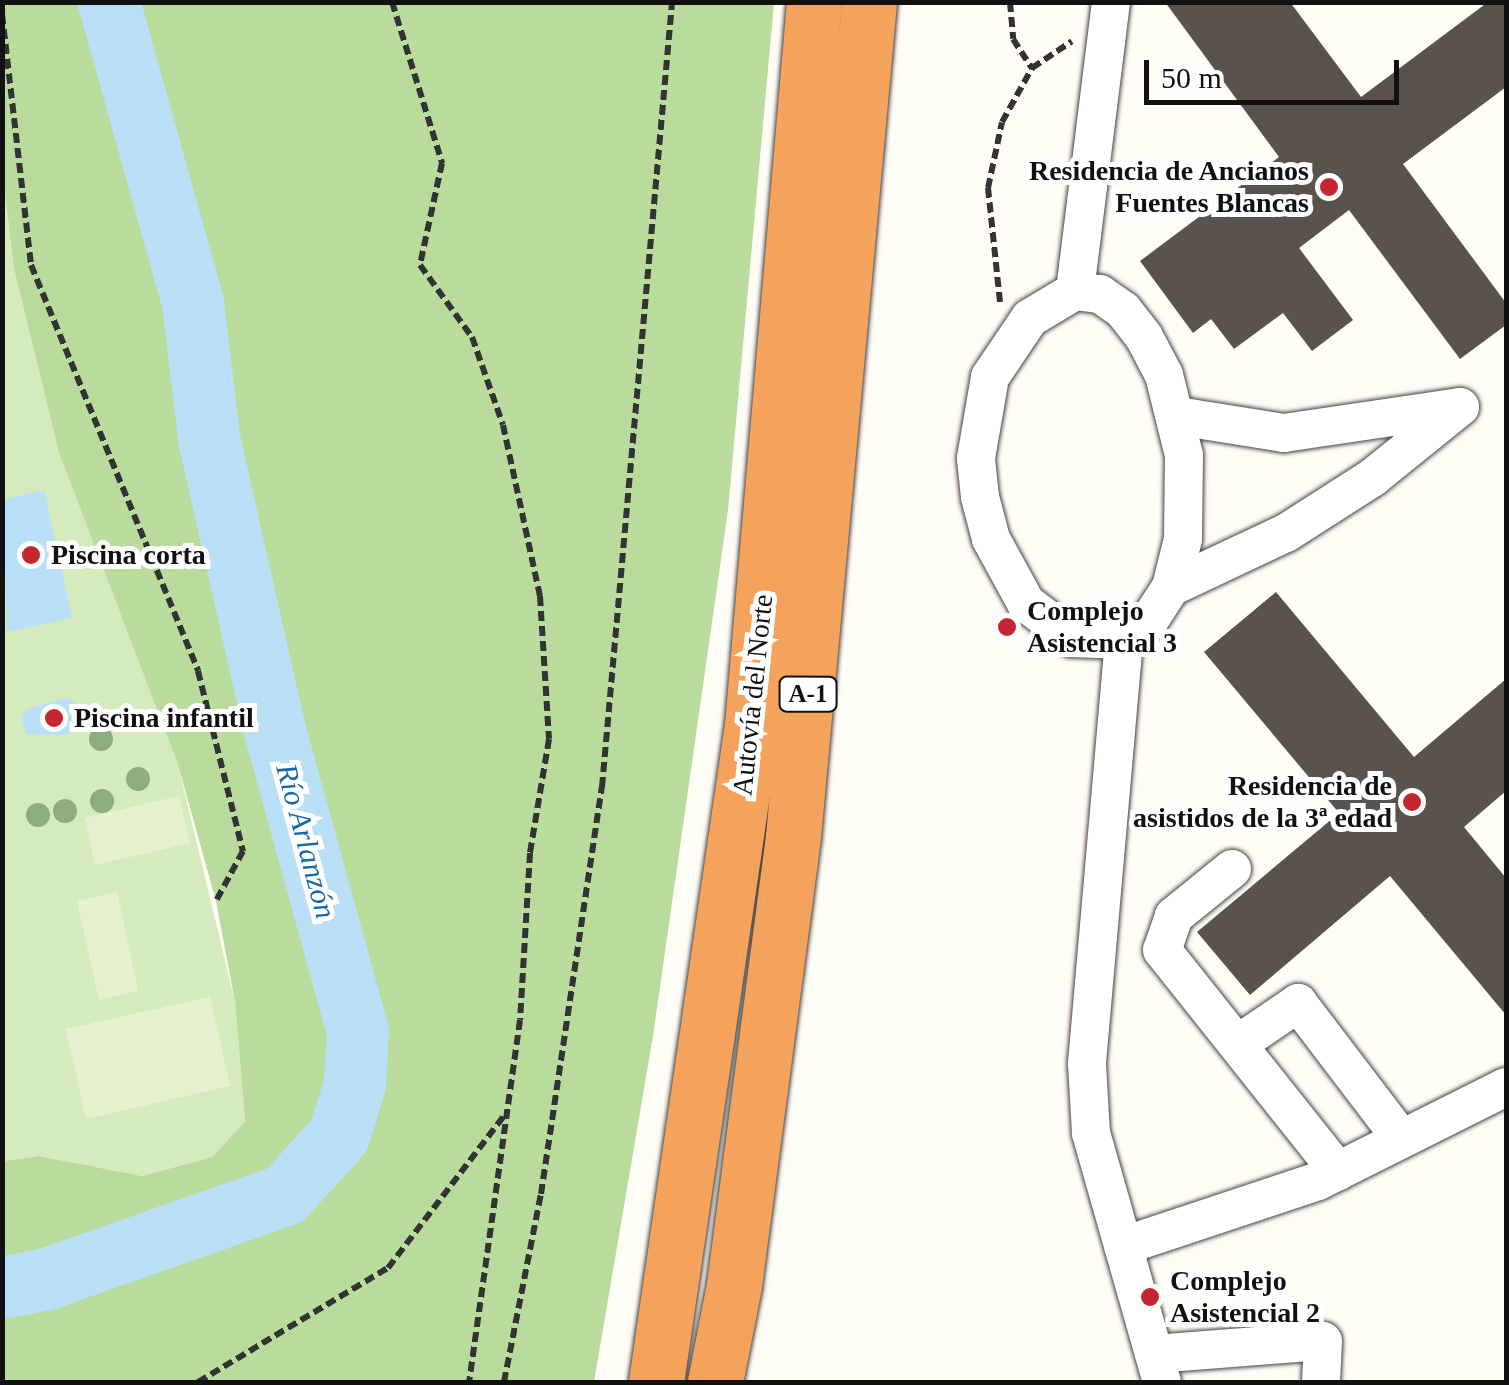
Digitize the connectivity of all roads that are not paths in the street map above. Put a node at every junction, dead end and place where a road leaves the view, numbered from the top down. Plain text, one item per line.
1 (814, 2) edge
2 (869, 2) edge
3 (1110, 13) edge
4 (1076, 291) junction
5 (1177, 416) junction
6 (1171, 588) junction
7 (1124, 640) junction
8 (1232, 869) dead end
9 (1238, 1044) junction
10 (1506, 1087) edge
11 (1401, 1138) junction
12 (1338, 1171) junction
13 (1123, 1246) junction
14 (1158, 1368) edge
15 (656, 1382) edge
16 (715, 1382) edge
17 (1321, 1382) edge

1 - 15 highway, Autovía del Norte / A-1
2 - 16 highway, Autovía del Norte / A-1
3 - 4 lane
4 - 5 lane
4 - 7 lane
5 - 6 lane
5 - 6 lane
6 - 7 lane
7 - 13 lane
8 - 9 lane
9 - 11 lane
9 - 12 lane
10 - 11 lane
11 - 12 lane
12 - 13 lane
13 - 14 lane
14 - 17 lane

